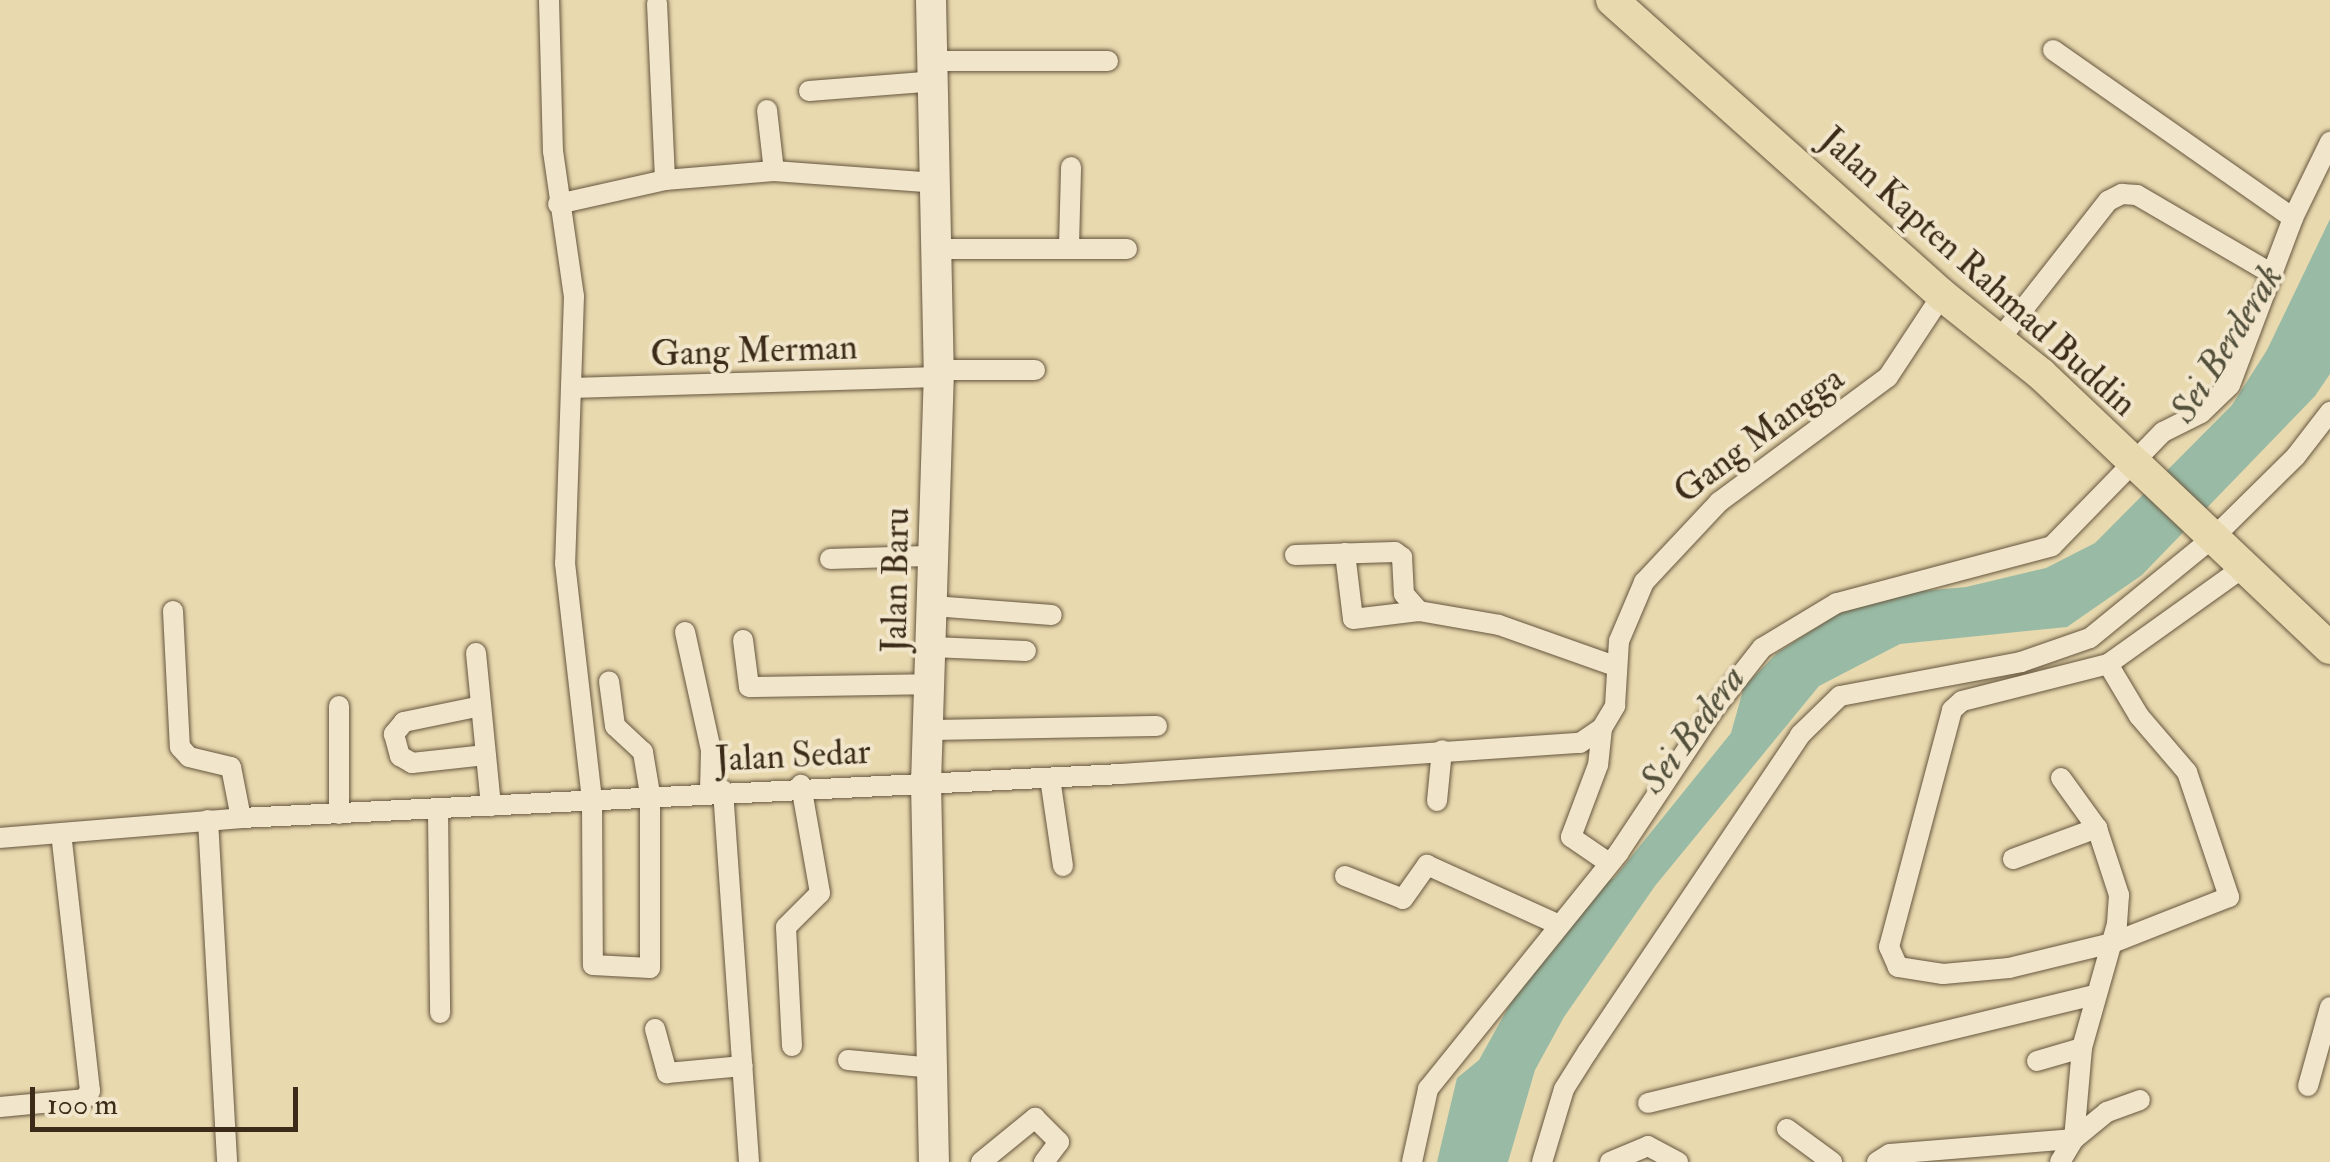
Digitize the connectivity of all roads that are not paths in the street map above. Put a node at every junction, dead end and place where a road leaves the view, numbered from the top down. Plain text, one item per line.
1 (549, 0) edge
2 (931, 0) edge
3 (657, 3) dead end
4 (1615, 3) edge
5 (2052, 50) dead end
6 (1108, 62) dead end
7 (937, 71) junction
8 (809, 92) dead end
9 (767, 110) dead end
10 (2330, 142) edge
11 (1072, 167) dead end
12 (774, 171) junction
13 (664, 180) junction
14 (936, 183) junction
15 (558, 204) junction
16 (2293, 218) junction
17 (1069, 246) junction
18 (937, 249) junction
19 (1127, 249) dead end
20 (2272, 274) junction
21 (1942, 295) junction
22 (1999, 340) junction
23 (1035, 370) dead end
24 (938, 374) junction
25 (571, 388) junction
26 (2330, 412) edge
27 (2141, 470) junction
28 (2204, 528) junction
29 (1346, 553) junction
30 (1295, 555) dead end
31 (934, 556) junction
32 (830, 559) dead end
33 (2244, 567) junction
34 (933, 606) junction
35 (173, 611) dead end
36 (1419, 611) junction
37 (1052, 616) dead end
38 (685, 632) dead end
39 (743, 640) dead end
40 (932, 647) junction
41 (2330, 648) edge
42 (1026, 652) dead end
43 (476, 654) dead end
44 (2108, 664) junction
45 (1615, 666) junction
46 (609, 681) dead end
47 (931, 684) junction
48 (339, 706) dead end
49 (481, 706) junction
50 (1157, 726) dead end
51 (929, 730) junction
52 (1596, 734) junction
53 (1442, 750) junction
54 (486, 755) junction
55 (1050, 778) junction
56 (2060, 778) dead end
57 (926, 783) junction
58 (801, 786) junction
59 (717, 791) junction
60 (650, 794) junction
61 (592, 799) junction
62 (1437, 801) dead end
63 (492, 806) junction
64 (438, 809) junction
65 (339, 814) junction
66 (241, 818) junction
67 (208, 820) junction
68 (2097, 828) junction
69 (61, 834) junction
70 (0, 838) edge
71 (2013, 859) dead end
72 (1609, 863) junction
73 (1063, 866) dead end
74 (1345, 876) dead end
75 (1559, 925) junction
76 (2112, 943) junction
77 (2095, 995) junction
78 (2330, 1007) edge
79 (440, 1012) dead end
80 (655, 1029) dead end
81 (792, 1046) dead end
82 (2082, 1048) junction
83 (848, 1060) dead end
84 (2037, 1060) dead end
85 (743, 1066) junction
86 (934, 1068) junction
87 (2308, 1086) dead end
88 (2140, 1100) dead end
89 (1648, 1103) dead end
90 (0, 1107) edge
91 (1787, 1128) dead end
92 (2074, 1140) junction
93 (227, 1162) edge
94 (749, 1162) edge
95 (934, 1162) edge
96 (982, 1162) edge
97 (1044, 1162) edge
98 (1412, 1162) edge
99 (1542, 1162) edge
100 (1610, 1162) edge
101 (1678, 1162) edge
102 (1832, 1162) edge
103 (1877, 1162) edge
104 (2060, 1162) edge

1 - 15 street
2 - 7 street, Jalan Baru
3 - 13 street
4 - 21 main road, Jalan Kapten Rahmad Buddin
5 - 16 street
6 - 7 street
7 - 8 street
7 - 14 street, Jalan Baru
9 - 12 street
10 - 16 street
11 - 17 street
12 - 13 street
12 - 14 street
13 - 15 street
14 - 18 street, Jalan Baru
15 - 25 street
16 - 20 street
17 - 18 street
17 - 19 street
18 - 24 street, Jalan Baru
20 - 22 street
20 - 27 street
21 - 22 main road, Jalan Kapten Rahmad Buddin
21 - 45 street, Gang Mangga
22 - 27 main road, Jalan Kapten Rahmad Buddin
23 - 24 street, Gang Merman
24 - 25 street, Gang Merman
24 - 31 street, Jalan Baru
25 - 61 street
26 - 28 street
27 - 28 main road, Jalan Kapten Rahmad Buddin
27 - 72 street
28 - 33 main road, Jalan Kapten Rahmad Buddin
28 - 99 street
29 - 30 street
29 - 36 street
29 - 36 street
31 - 32 street
31 - 34 street, Jalan Baru
33 - 41 main road, Jalan Kapten Rahmad Buddin
33 - 44 street
34 - 37 street
34 - 40 street, Jalan Baru
35 - 66 street
36 - 45 street
38 - 59 street
39 - 47 street
40 - 42 street
40 - 47 street, Jalan Baru
43 - 49 street
44 - 76 street
44 - 76 street
45 - 52 street, Gang Mangga
46 - 60 street
47 - 51 street, Jalan Baru
48 - 65 street
49 - 54 street
49 - 54 street
50 - 51 street
51 - 57 street, Jalan Baru
52 - 53 street, Jalan Sedar
52 - 72 street, Gang Mangga
53 - 55 street, Jalan Sedar
53 - 62 street
54 - 63 street
55 - 57 street, Jalan Sedar
55 - 73 street
56 - 68 street
57 - 58 street, Jalan Sedar
57 - 86 street, Jalan Baru
58 - 59 street, Jalan Sedar
58 - 81 street
59 - 60 street, Jalan Sedar
59 - 85 street
60 - 61 street, Jalan Sedar
60 - 61 street
61 - 63 street, Jalan Sedar
63 - 64 street, Jalan Sedar
64 - 65 street, Jalan Sedar
64 - 79 street
65 - 66 street, Jalan Sedar
66 - 67 street, Jalan Sedar
67 - 69 street, Jalan Sedar
67 - 93 street
68 - 71 street
68 - 76 street
69 - 70 street, Jalan Sedar
69 - 90 street
72 - 75 street
74 - 75 street
75 - 98 street
76 - 77 street
77 - 82 street
77 - 89 street
78 - 87 street
80 - 85 street
82 - 84 street
82 - 92 street
83 - 86 street
85 - 94 street
86 - 95 street, Jalan Baru
88 - 92 street
91 - 102 street
92 - 103 street
92 - 104 street
96 - 97 street
100 - 101 street

